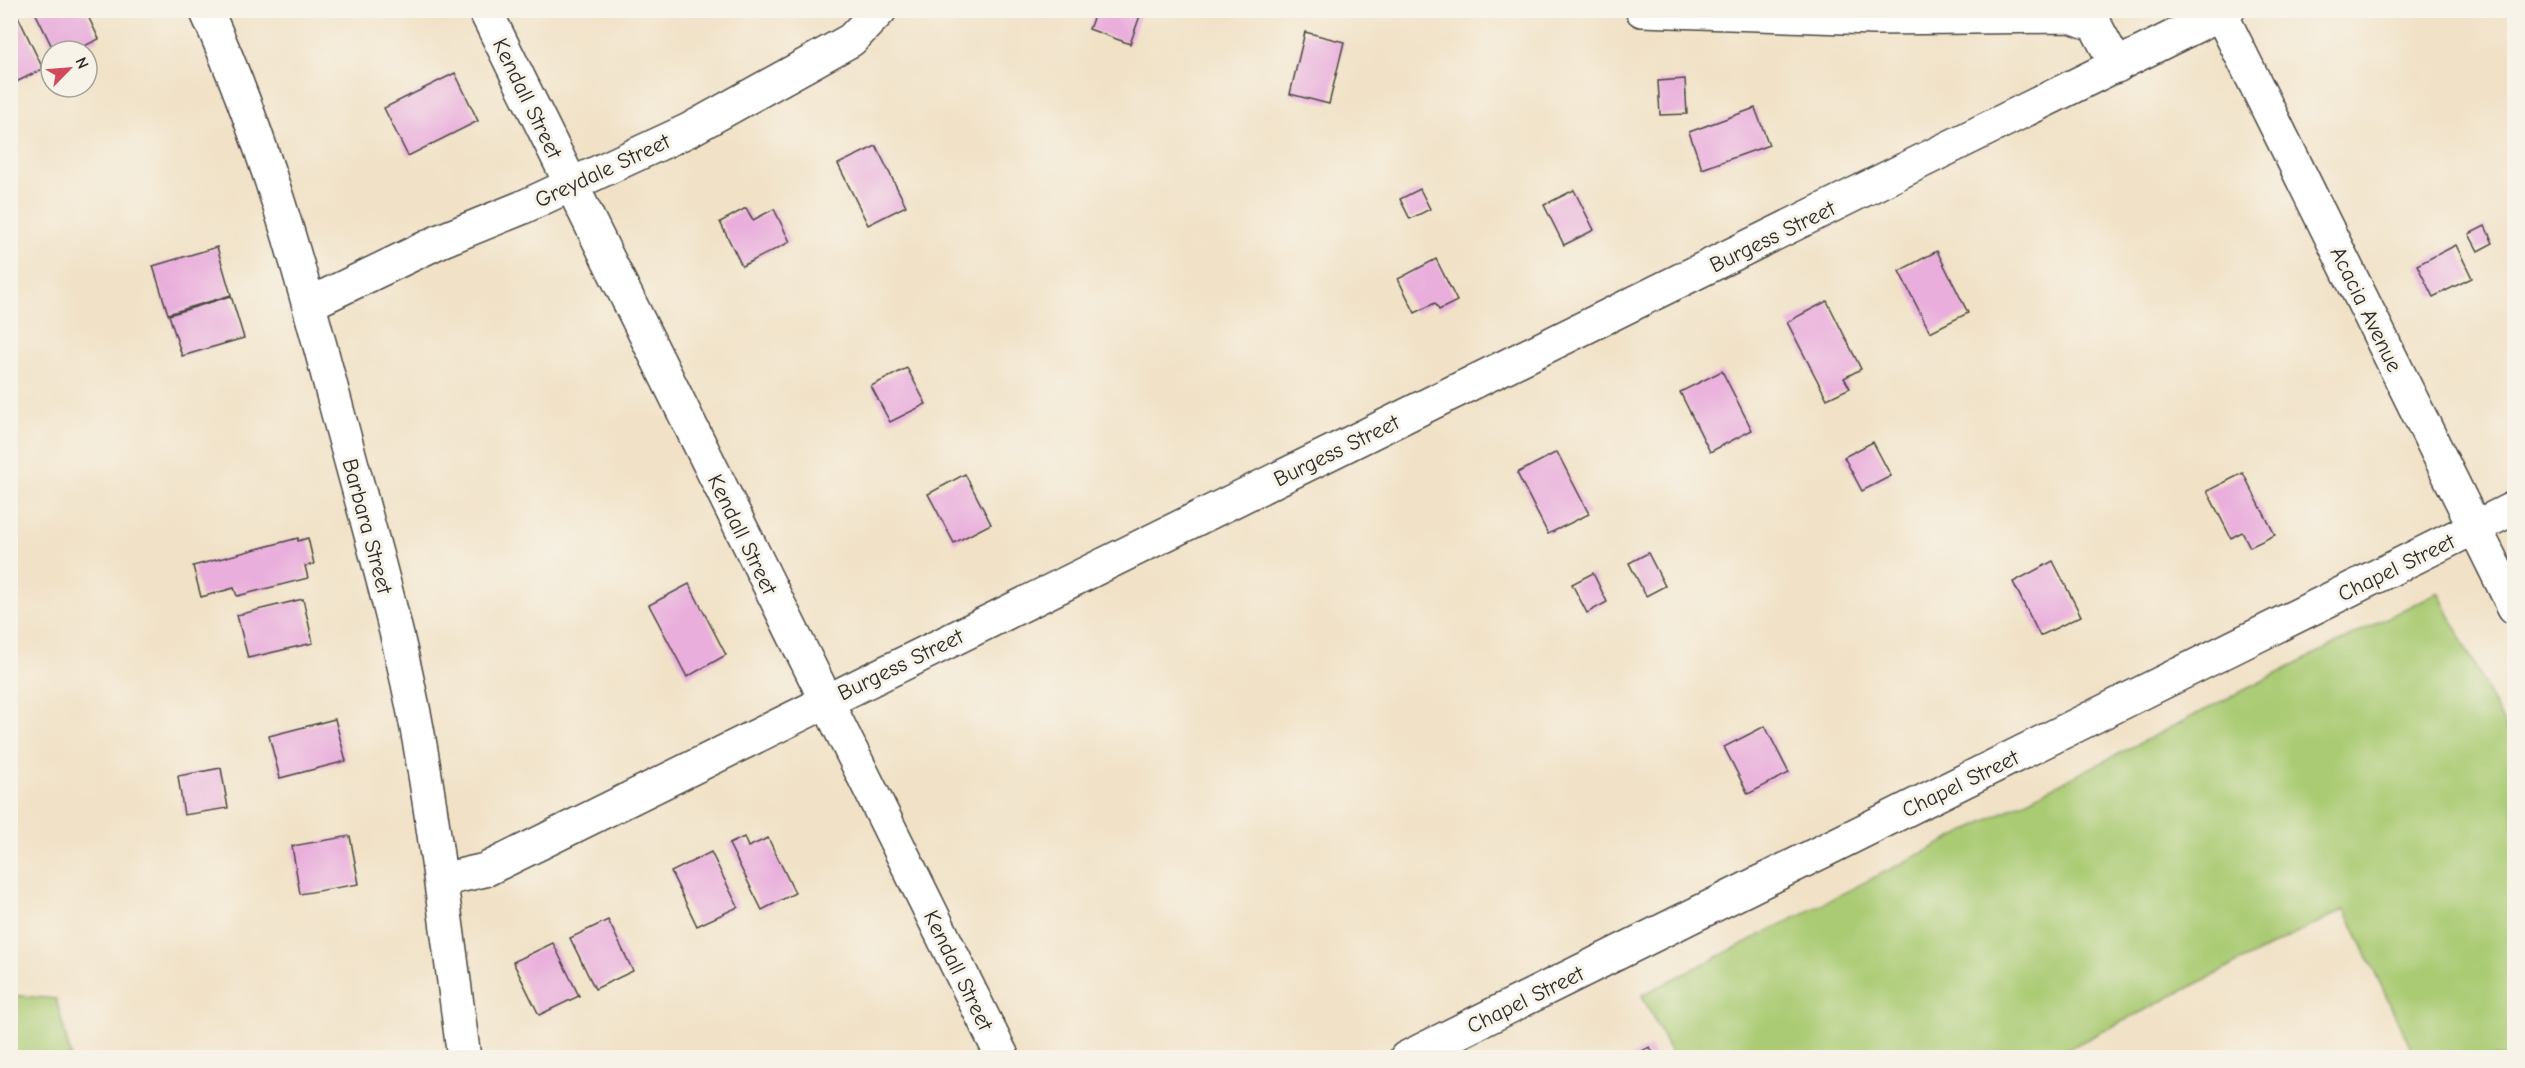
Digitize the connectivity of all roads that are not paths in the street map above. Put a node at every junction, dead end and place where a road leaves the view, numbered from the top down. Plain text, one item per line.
1 (206, 10) edge
2 (485, 10) edge
3 (880, 10) edge
4 (1642, 10) edge
5 (2223, 12) edge
6 (2117, 66) junction
7 (570, 183) junction
8 (309, 304) junction
9 (2514, 508) edge
10 (2475, 528) junction
11 (2514, 607) edge
12 (825, 701) junction
13 (441, 880) junction
14 (464, 1058) edge
15 (1003, 1058) edge
16 (1406, 1058) edge

1 - 8 street, Barbara Street
2 - 7 street, Kendall Street
3 - 7 street, Greydale Street
4 - 6 street
5 - 6 street, Burgess Street
5 - 10 street, Acacia Avenue
6 - 12 street, Burgess Street
7 - 8 street, Greydale Street
7 - 12 street, Kendall Street
8 - 13 street, Barbara Street
9 - 10 street, Chapel Street
10 - 11 street, Acacia Avenue
10 - 16 street, Chapel Street
12 - 13 street, Burgess Street
12 - 15 street, Kendall Street
13 - 14 street, Barbara Street

